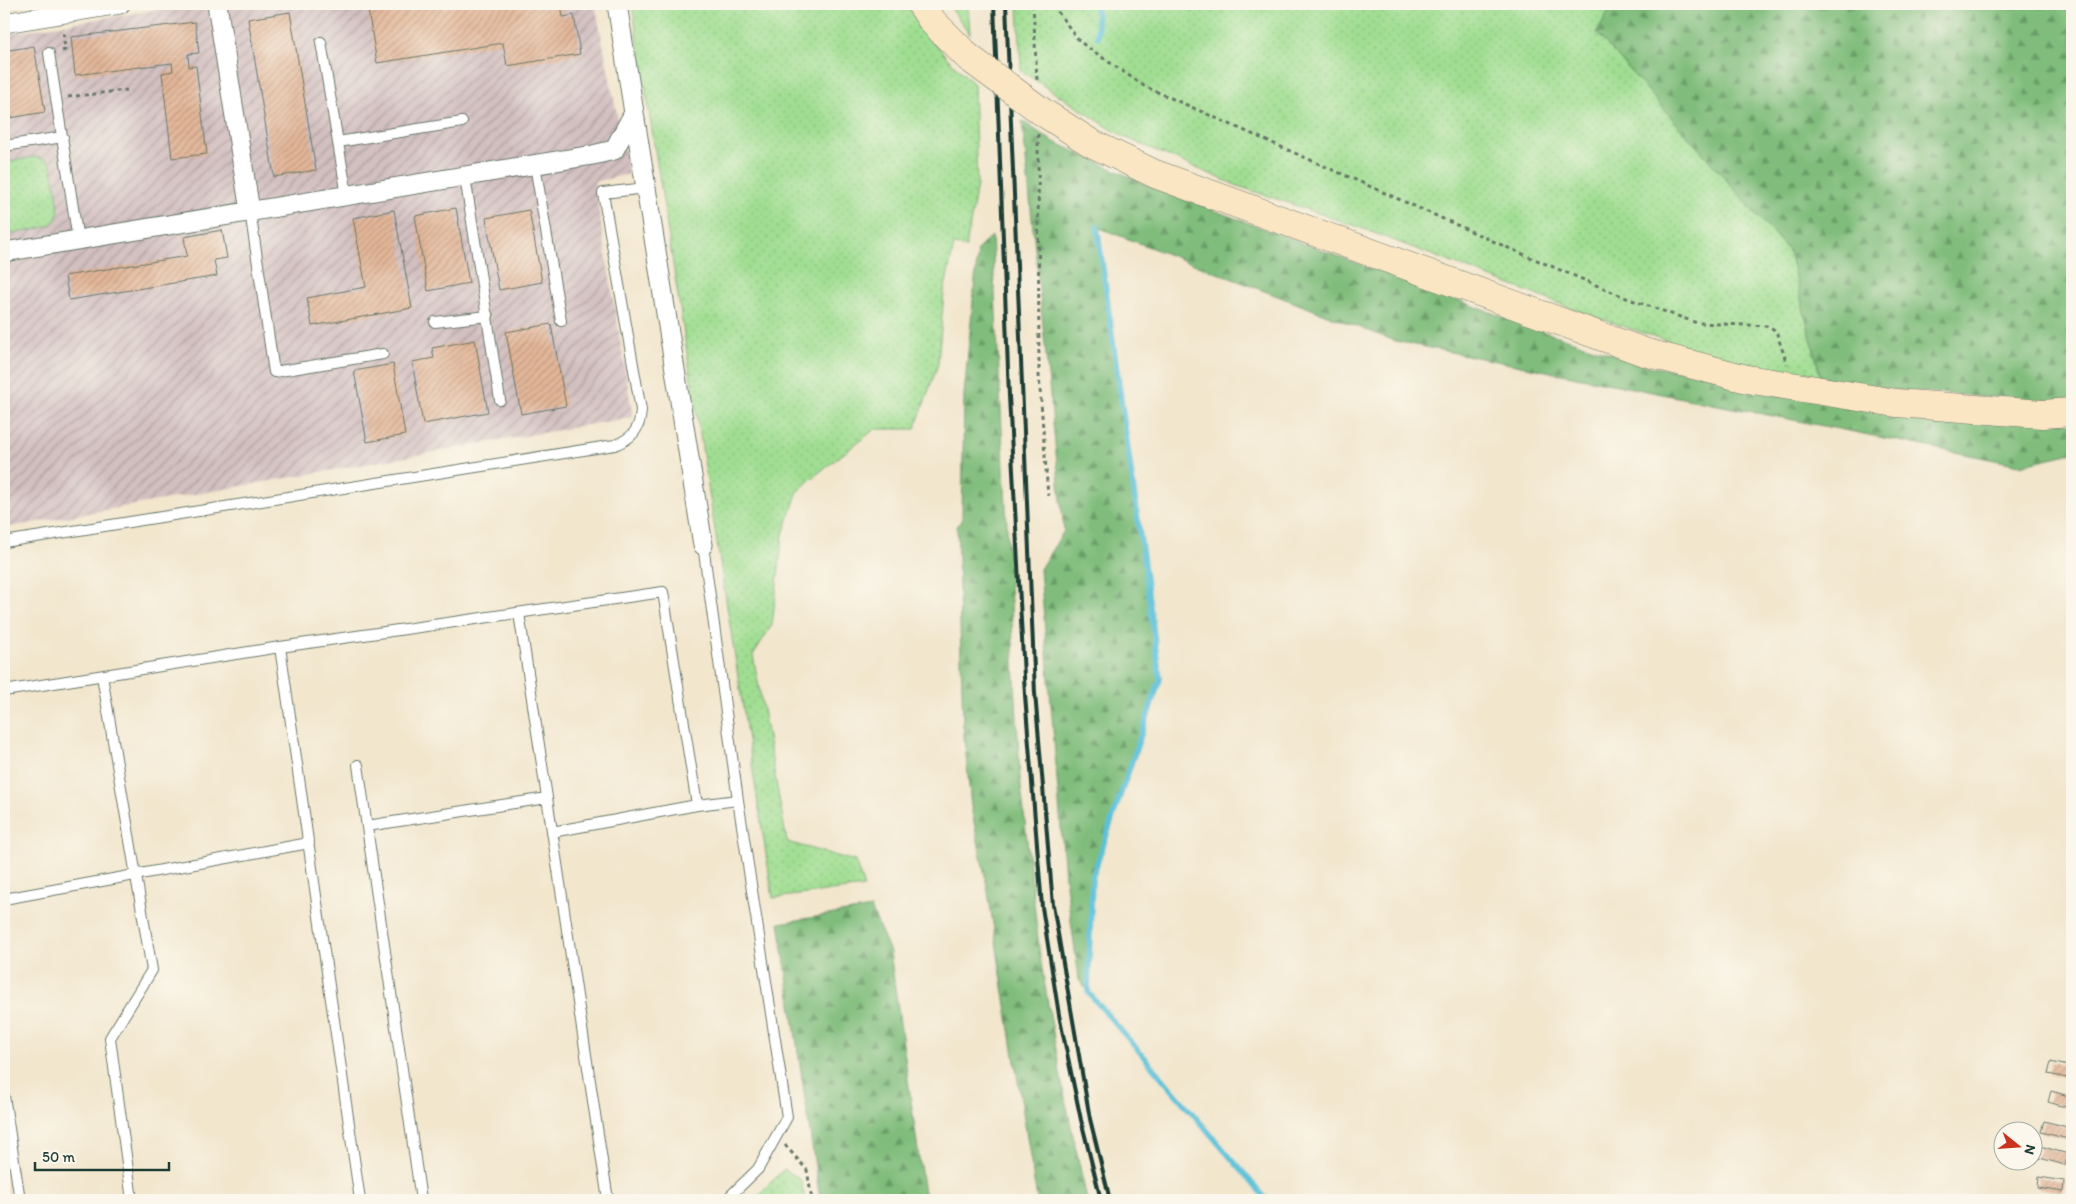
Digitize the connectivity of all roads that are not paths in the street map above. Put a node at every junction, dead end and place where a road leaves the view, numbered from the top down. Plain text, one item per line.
1 (120, 4) edge
2 (217, 4) edge
3 (617, 4) edge
4 (921, 4) edge
5 (4, 23) edge
6 (321, 42) dead end
7 (49, 53) road end
8 (634, 114) junction
9 (462, 122) dead end
10 (63, 137) junction
11 (338, 142) junction
12 (4, 146) edge
13 (535, 165) junction
14 (465, 177) junction
15 (646, 188) junction
16 (347, 196) junction
17 (250, 211) junction
18 (78, 240) junction
19 (4, 252) edge
20 (488, 316) junction
21 (436, 322) dead end
22 (561, 322) dead end
23 (383, 354) dead end
24 (500, 400) dead end
25 (2072, 412) edge
26 (4, 542) edge
27 (703, 545) joint
28 (519, 613) junction
29 (280, 647) junction
30 (102, 676) junction
31 (4, 691) edge
32 (358, 765) dead end
33 (547, 798) junction
34 (738, 800) junction
35 (697, 804) junction
36 (368, 826) junction
37 (552, 832) junction
38 (309, 843) junction
39 (135, 876) junction
40 (4, 899) edge
41 (4, 1096) edge
42 (20, 1200) edge
43 (132, 1200) edge
44 (360, 1200) edge
45 (421, 1200) edge
46 (608, 1200) edge
47 (726, 1200) edge

1 - 5 street
2 - 17 street
3 - 8 street
4 - 25 main road, bridge
6 - 11 lane
7 - 10 lane
8 - 13 street
8 - 15 street
9 - 11 lane
10 - 12 lane
10 - 18 lane
11 - 16 lane
13 - 14 street
13 - 22 lane
14 - 16 street
14 - 20 lane
15 - 26 lane
15 - 27 street
16 - 17 street
17 - 18 street
17 - 23 lane
18 - 19 street
20 - 21 lane
20 - 24 lane
27 - 34 lane
28 - 29 lane
28 - 33 lane
28 - 35 lane
29 - 30 lane
29 - 38 lane
30 - 31 lane
30 - 39 lane
32 - 36 lane
33 - 36 lane
33 - 37 lane
34 - 35 lane
34 - 47 lane
35 - 37 lane
36 - 45 lane
37 - 46 lane
38 - 39 lane
38 - 44 lane
39 - 40 lane
39 - 43 lane
41 - 42 lane

